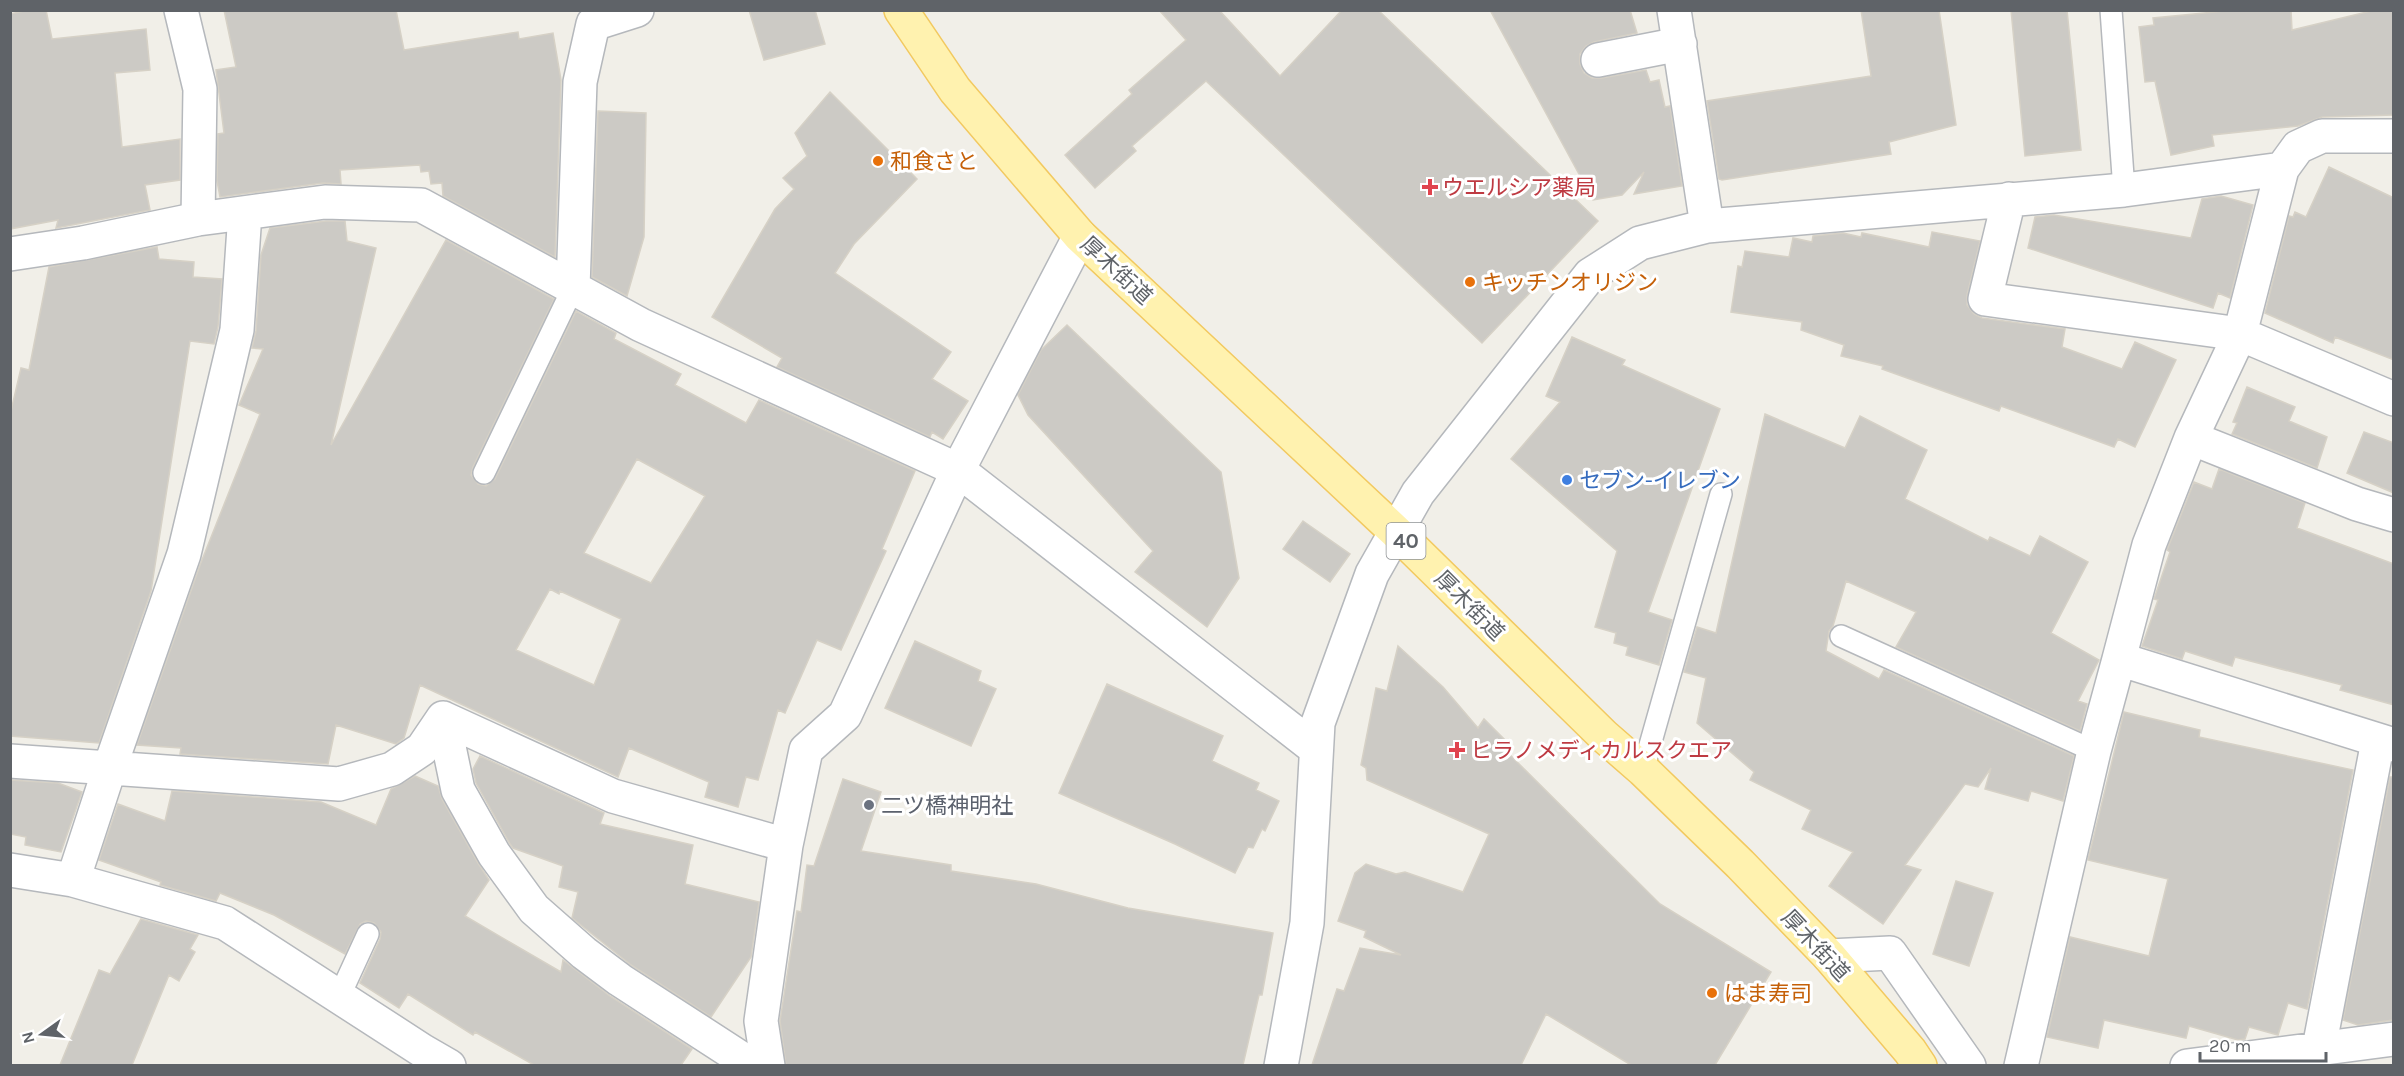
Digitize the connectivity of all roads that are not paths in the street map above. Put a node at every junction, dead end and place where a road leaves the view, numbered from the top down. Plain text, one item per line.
1 (181, 10) edge
2 (637, 10) edge
3 (901, 10) edge
4 (1674, 10) edge
5 (2112, 10) edge
6 (1680, 44) junction
7 (1598, 60) dead end
8 (2394, 136) edge
9 (2282, 169) junction
10 (2124, 190) junction
11 (2009, 199) junction
12 (245, 213) junction
13 (198, 219) junction
14 (1707, 226) junction
15 (1080, 236) junction
16 (10, 254) edge
17 (573, 288) junction
18 (2240, 334) junction
19 (2394, 399) edge
20 (2191, 438) junction
21 (958, 470) junction
22 (484, 473) dead end
23 (1721, 494) dead end
24 (2394, 515) edge
25 (1395, 531) junction
26 (1841, 636) dead end
27 (2119, 659) junction
28 (443, 718) junction
29 (2386, 743) edge
30 (1316, 748) junction
31 (2094, 751) junction
32 (10, 760) edge
33 (110, 768) junction
34 (1643, 770) junction
35 (786, 845) junction
36 (10, 870) edge
37 (73, 880) junction
38 (368, 934) dead end
39 (1829, 956) junction
40 (339, 997) junction
41 (2394, 1039) edge
42 (2319, 1048) junction
43 (428, 1061) edge
44 (753, 1065) edge
45 (768, 1065) edge
46 (1281, 1065) edge
47 (1920, 1065) edge
48 (1969, 1065) edge
49 (2021, 1065) edge
50 (2187, 1065) edge

1 - 13 street
2 - 17 street
3 - 15 main road, 厚木街道 / 40
4 - 6 street
5 - 10 lane
6 - 7 street
6 - 14 street
8 - 9 street
9 - 10 street
9 - 18 street
10 - 11 street
11 - 14 street
11 - 18 street
12 - 13 street
12 - 17 street
12 - 33 street
13 - 16 street
14 - 25 street
15 - 21 street
15 - 25 main road, 厚木街道 / 40
17 - 21 street
17 - 22 lane
18 - 19 street
18 - 20 street
20 - 24 street
20 - 27 street
21 - 30 street
21 - 35 street
23 - 34 lane
25 - 30 street
25 - 34 main road, 厚木街道 / 40
26 - 31 lane
27 - 29 street
27 - 31 street
28 - 33 street
28 - 35 street
28 - 44 street
29 - 42 street
30 - 46 street
31 - 49 street
32 - 33 street
33 - 37 street
34 - 39 main road, 厚木街道 / 40
35 - 45 street
36 - 37 street
37 - 40 street
38 - 40 lane
39 - 47 main road, 厚木街道 / 40
39 - 48 street
40 - 43 street
41 - 42 street
42 - 50 street

